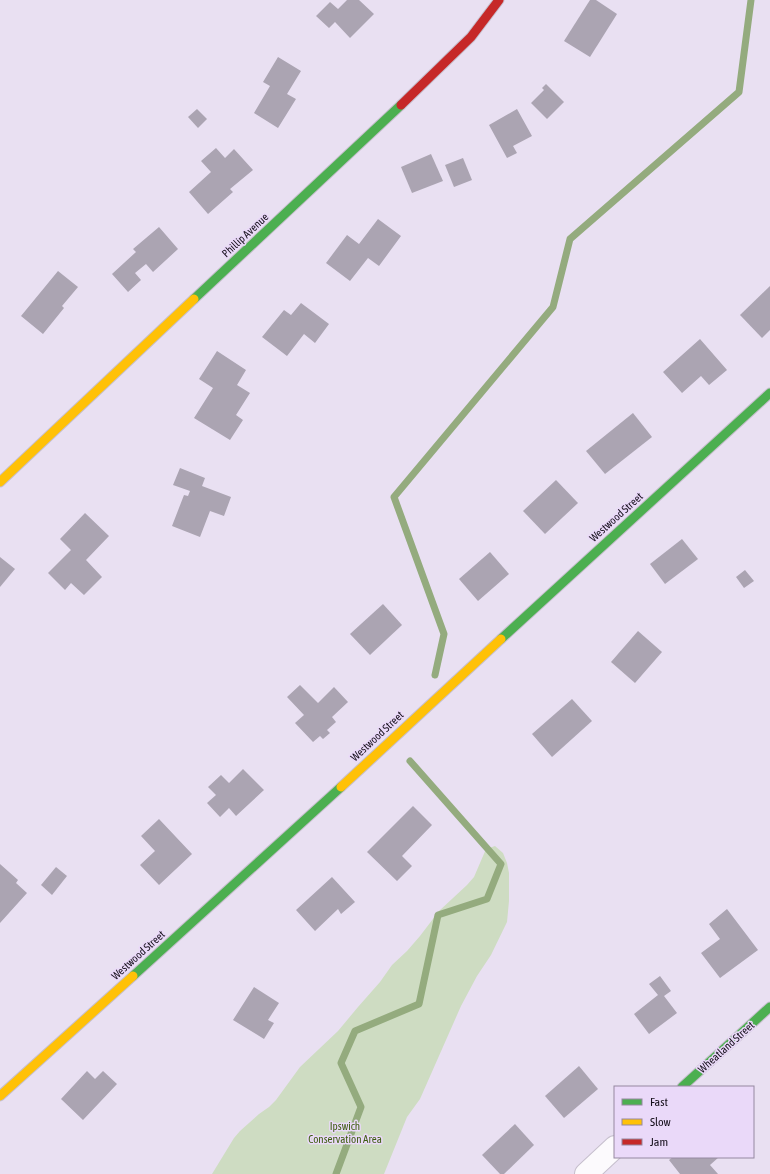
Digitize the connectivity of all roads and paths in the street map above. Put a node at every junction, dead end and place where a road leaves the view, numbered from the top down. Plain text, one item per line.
1 (500, 0) edge
2 (770, 393) edge
3 (0, 482) edge
4 (770, 1007) edge
5 (683, 1086) edge
6 (0, 1096) edge
7 (614, 1149) edge
8 (586, 1174) edge

1 - 3 street, Phillip Avenue
2 - 6 street, Westwood Street
4 - 5 street, Wheatland Street
7 - 8 street

